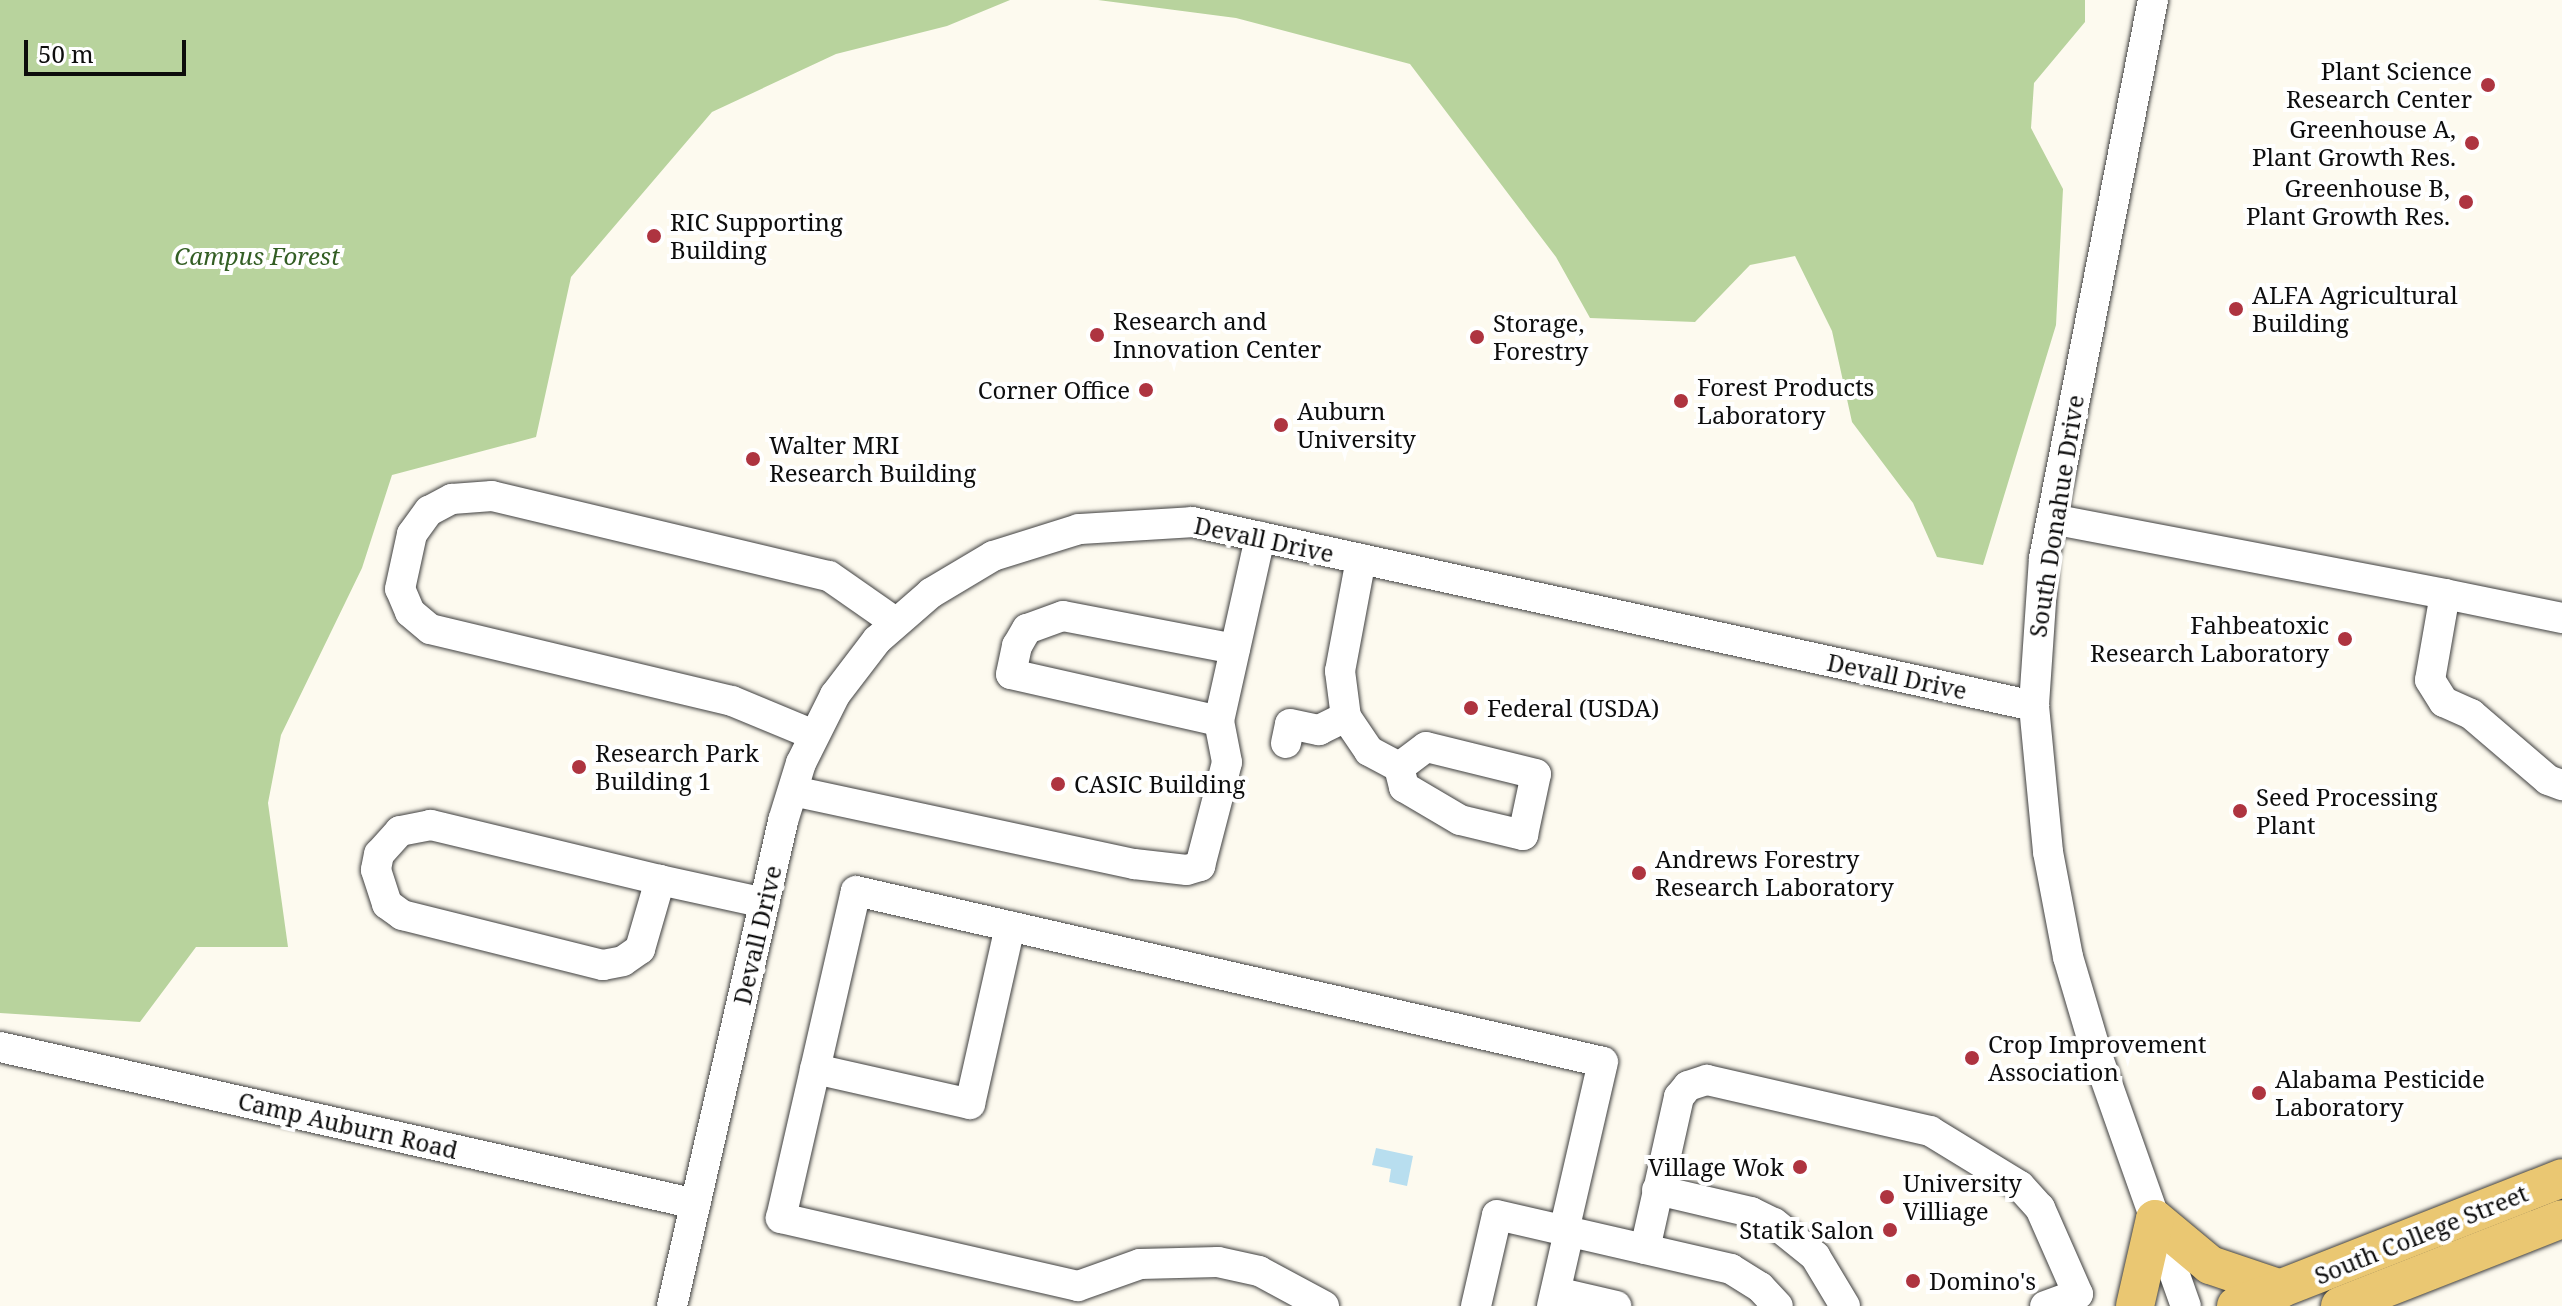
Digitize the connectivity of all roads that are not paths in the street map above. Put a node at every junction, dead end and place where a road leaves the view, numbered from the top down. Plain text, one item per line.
1 (2153, 0) edge
2 (2052, 519) junction
3 (1260, 537) junction
4 (1361, 559) junction
5 (2445, 594) junction
6 (2562, 618) edge
7 (895, 622) junction
8 (1235, 649) junction
9 (2034, 706) junction
10 (1346, 717) junction
11 (1219, 721) junction
12 (814, 735) junction
13 (1286, 743) dead end
14 (1399, 767) dead end
15 (2562, 785) edge
16 (793, 791) junction
17 (660, 880) junction
18 (765, 903) junction
19 (1010, 926) junction
20 (0, 1047) edge
21 (815, 1069) junction
22 (2562, 1178) edge
23 (1657, 1190) junction
24 (696, 1204) junction
25 (2155, 1219) junction
26 (2562, 1219) edge
27 (1566, 1231) junction
28 (1645, 1249) junction
29 (2281, 1289) junction
30 (1554, 1299) edge
31 (672, 1306) edge
32 (1324, 1306) edge
33 (1476, 1306) edge
34 (1616, 1306) edge
35 (1778, 1306) edge
36 (1845, 1306) edge
37 (2045, 1306) edge
38 (2135, 1306) edge
39 (2186, 1306) edge
40 (2236, 1306) edge
41 (2340, 1306) edge

1 - 2 street, South Donahue Drive
2 - 5 street
2 - 9 street, South Donahue Drive
3 - 4 street, Devall Drive
3 - 7 street, Devall Drive
3 - 8 street
4 - 9 street, Devall Drive
4 - 10 street
5 - 6 street
5 - 15 street
7 - 12 street, Devall Drive
7 - 12 street
8 - 11 street
8 - 11 street
9 - 25 street, South Donahue Drive
10 - 13 street
10 - 14 street
11 - 16 street
12 - 16 street, Devall Drive
16 - 18 street, Devall Drive
17 - 17 street
17 - 18 street
18 - 24 street, Devall Drive
19 - 21 street
19 - 21 street
19 - 27 street
20 - 24 street, Camp Auburn Road
21 - 32 street
22 - 29 main road, South College Street
23 - 28 street
23 - 36 street
23 - 37 street
24 - 31 street, Devall Drive
25 - 29 main road
25 - 38 main road
25 - 39 street, South Donahue Drive
26 - 41 main road, South College Street
27 - 28 street
27 - 30 street
27 - 33 street
28 - 35 street
29 - 40 main road, South College Street
30 - 34 street

